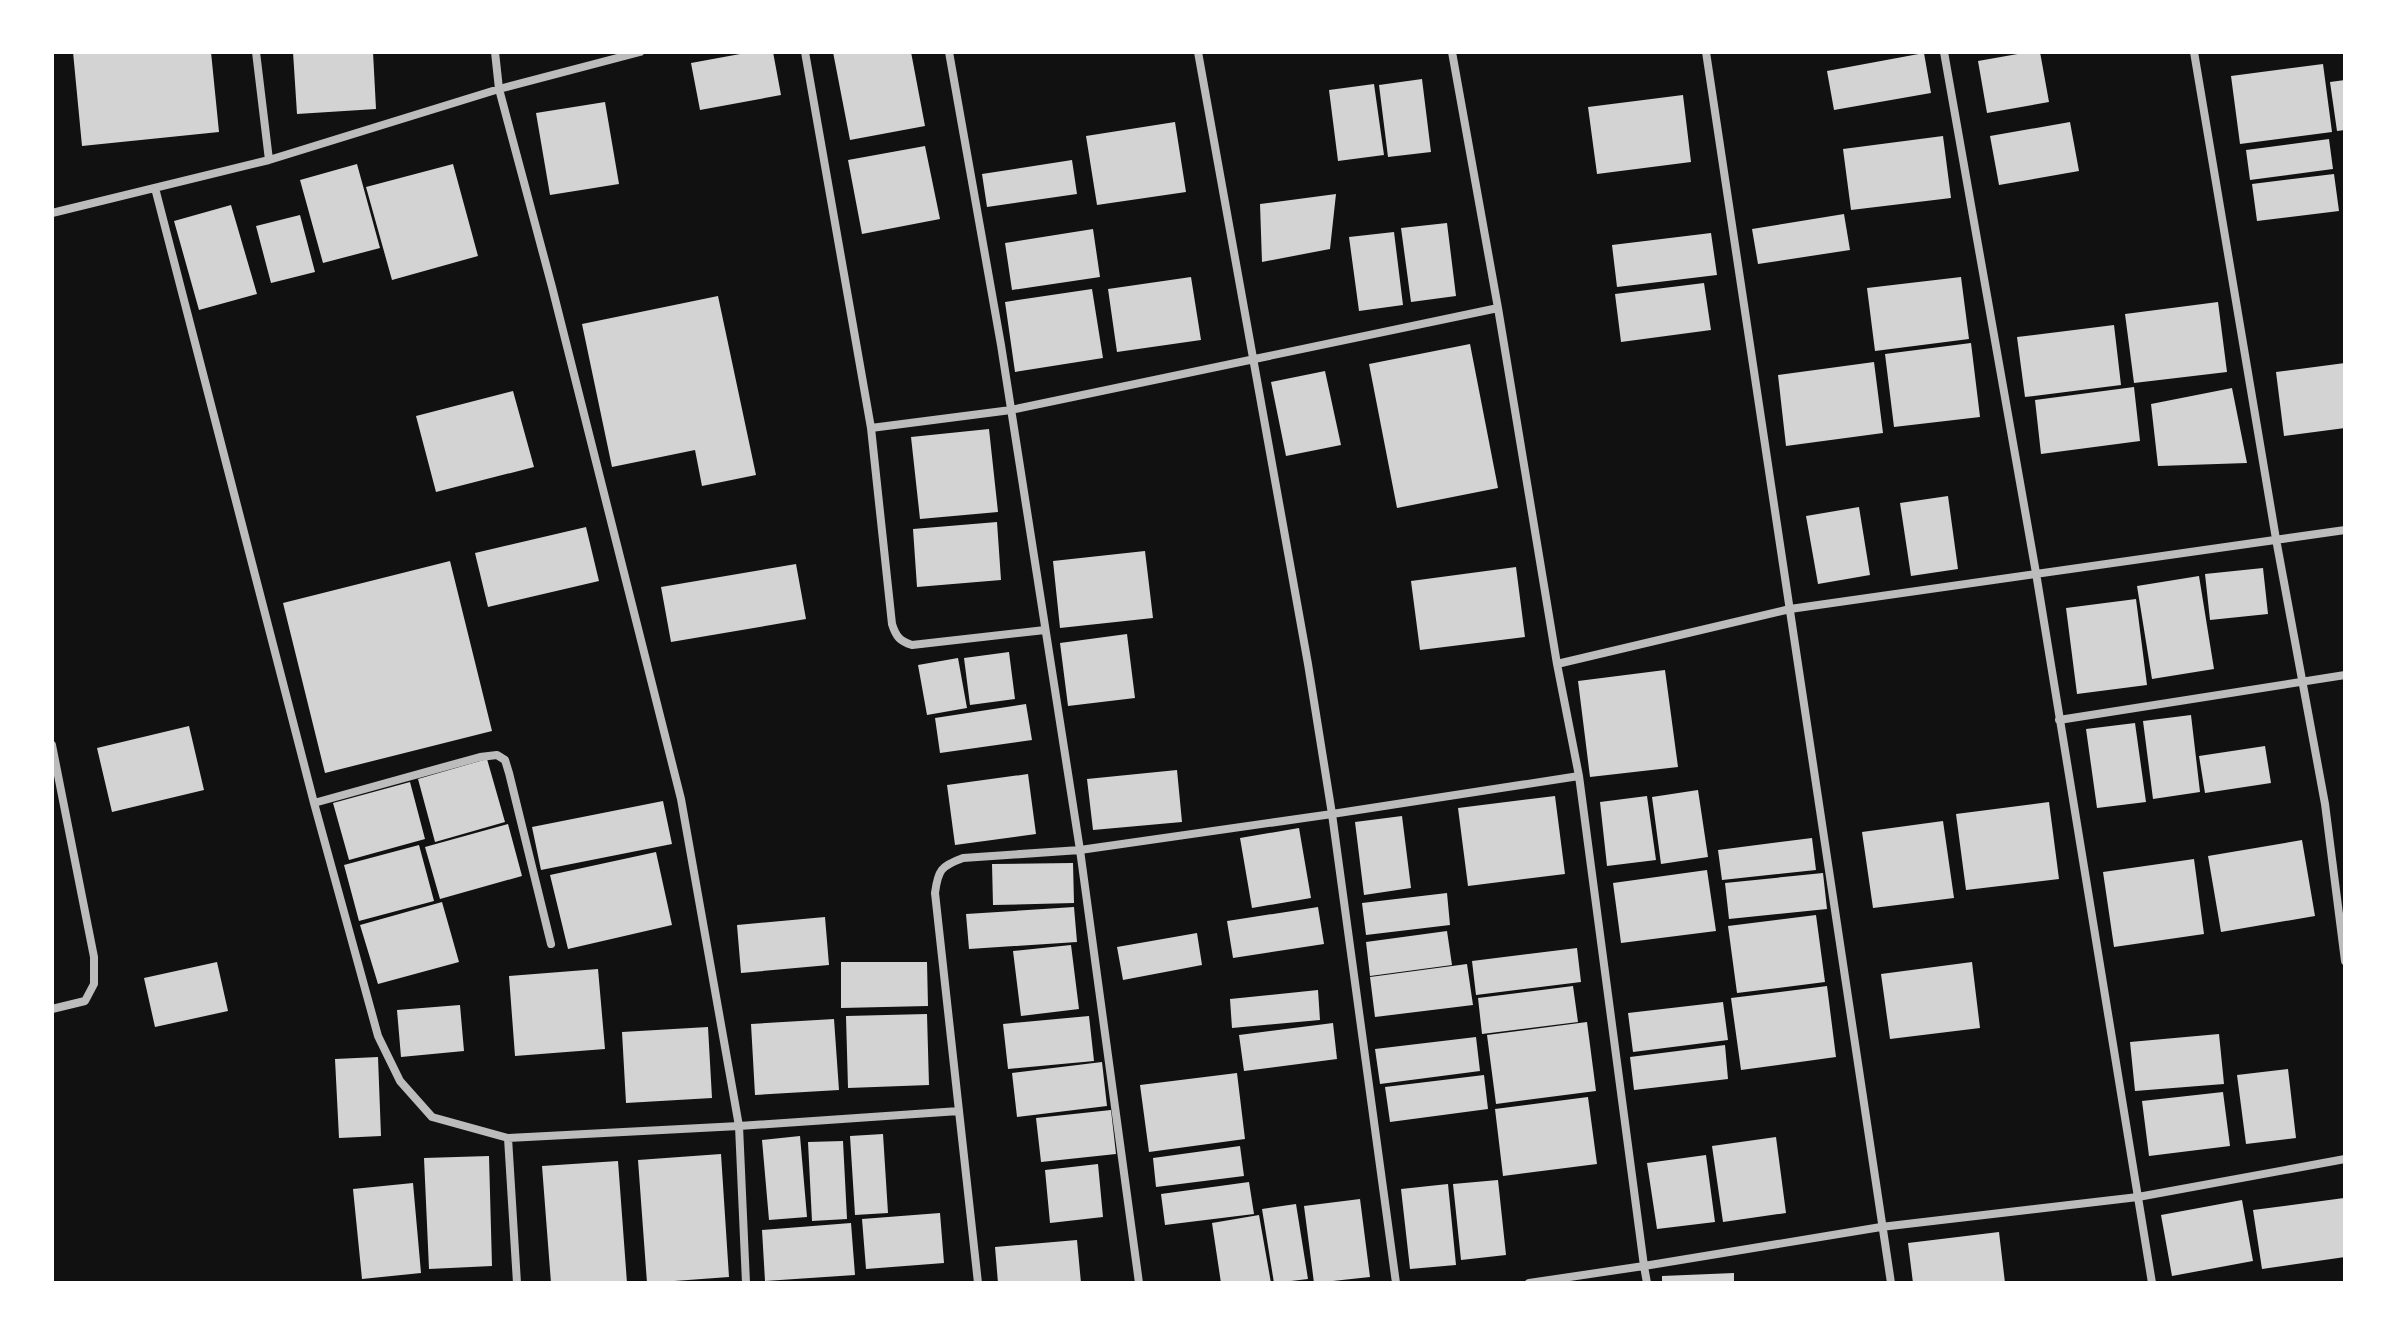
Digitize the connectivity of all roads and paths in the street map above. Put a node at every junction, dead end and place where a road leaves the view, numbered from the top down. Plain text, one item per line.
1 (256, 52) edge
2 (495, 52) edge
3 (640, 52) edge
4 (805, 52) edge
5 (949, 52) edge
6 (1198, 52) edge
7 (1452, 52) edge
8 (1706, 52) edge
9 (1944, 52) edge
10 (2194, 52) edge
11 (499, 89) junction
12 (269, 160) junction
13 (155, 188) junction
14 (52, 213) edge
15 (1498, 308) junction
16 (1254, 359) junction
17 (1011, 410) junction
18 (871, 428) junction
19 (2345, 530) edge
20 (2276, 539) junction
21 (2036, 573) junction
22 (1790, 609) junction
23 (1045, 630) junction
24 (1557, 664) junction
25 (2345, 675) edge
26 (2302, 682) junction
27 (2059, 720) junction
28 (52, 745) edge
29 (1579, 776) junction
30 (314, 803) junction
31 (1332, 814) junction
32 (1080, 850) junction
33 (551, 944) dead end
34 (2345, 961) edge
35 (52, 1009) edge
36 (959, 1111) junction
37 (739, 1126) junction
38 (508, 1138) junction
39 (2345, 1159) edge
40 (2138, 1197) junction
41 (1881, 1227) junction
42 (1644, 1266) junction
43 (517, 1283) edge
44 (746, 1283) edge
45 (978, 1283) edge
46 (1139, 1283) edge
47 (1396, 1283) edge
48 (1529, 1283) edge
49 (1647, 1283) edge
50 (1891, 1283) edge
51 (2152, 1283) edge

1 - 12 street
2 - 11 street
3 - 11 street
4 - 18 street
5 - 17 street
6 - 16 street
7 - 15 street
8 - 22 street
9 - 21 street
10 - 20 street
11 - 12 street
11 - 37 street
12 - 13 street
13 - 14 street
13 - 30 street
15 - 16 street
15 - 24 street
16 - 17 street
16 - 31 street
17 - 18 street
17 - 23 street
18 - 23 street
19 - 20 street
20 - 21 street
20 - 26 street
21 - 22 street
21 - 27 street
22 - 24 street
22 - 41 street
23 - 32 street
24 - 29 street
25 - 26 street
26 - 27 street
26 - 34 street
27 - 40 street
28 - 35 street
29 - 31 street
29 - 42 street
30 - 33 street
30 - 38 street
31 - 32 street
31 - 47 street
32 - 36 street
32 - 46 street
36 - 37 street
36 - 45 street
37 - 38 street
37 - 44 street
38 - 43 street
39 - 40 street
40 - 41 street
40 - 51 street
41 - 42 street
41 - 50 street
42 - 48 street
42 - 49 street

